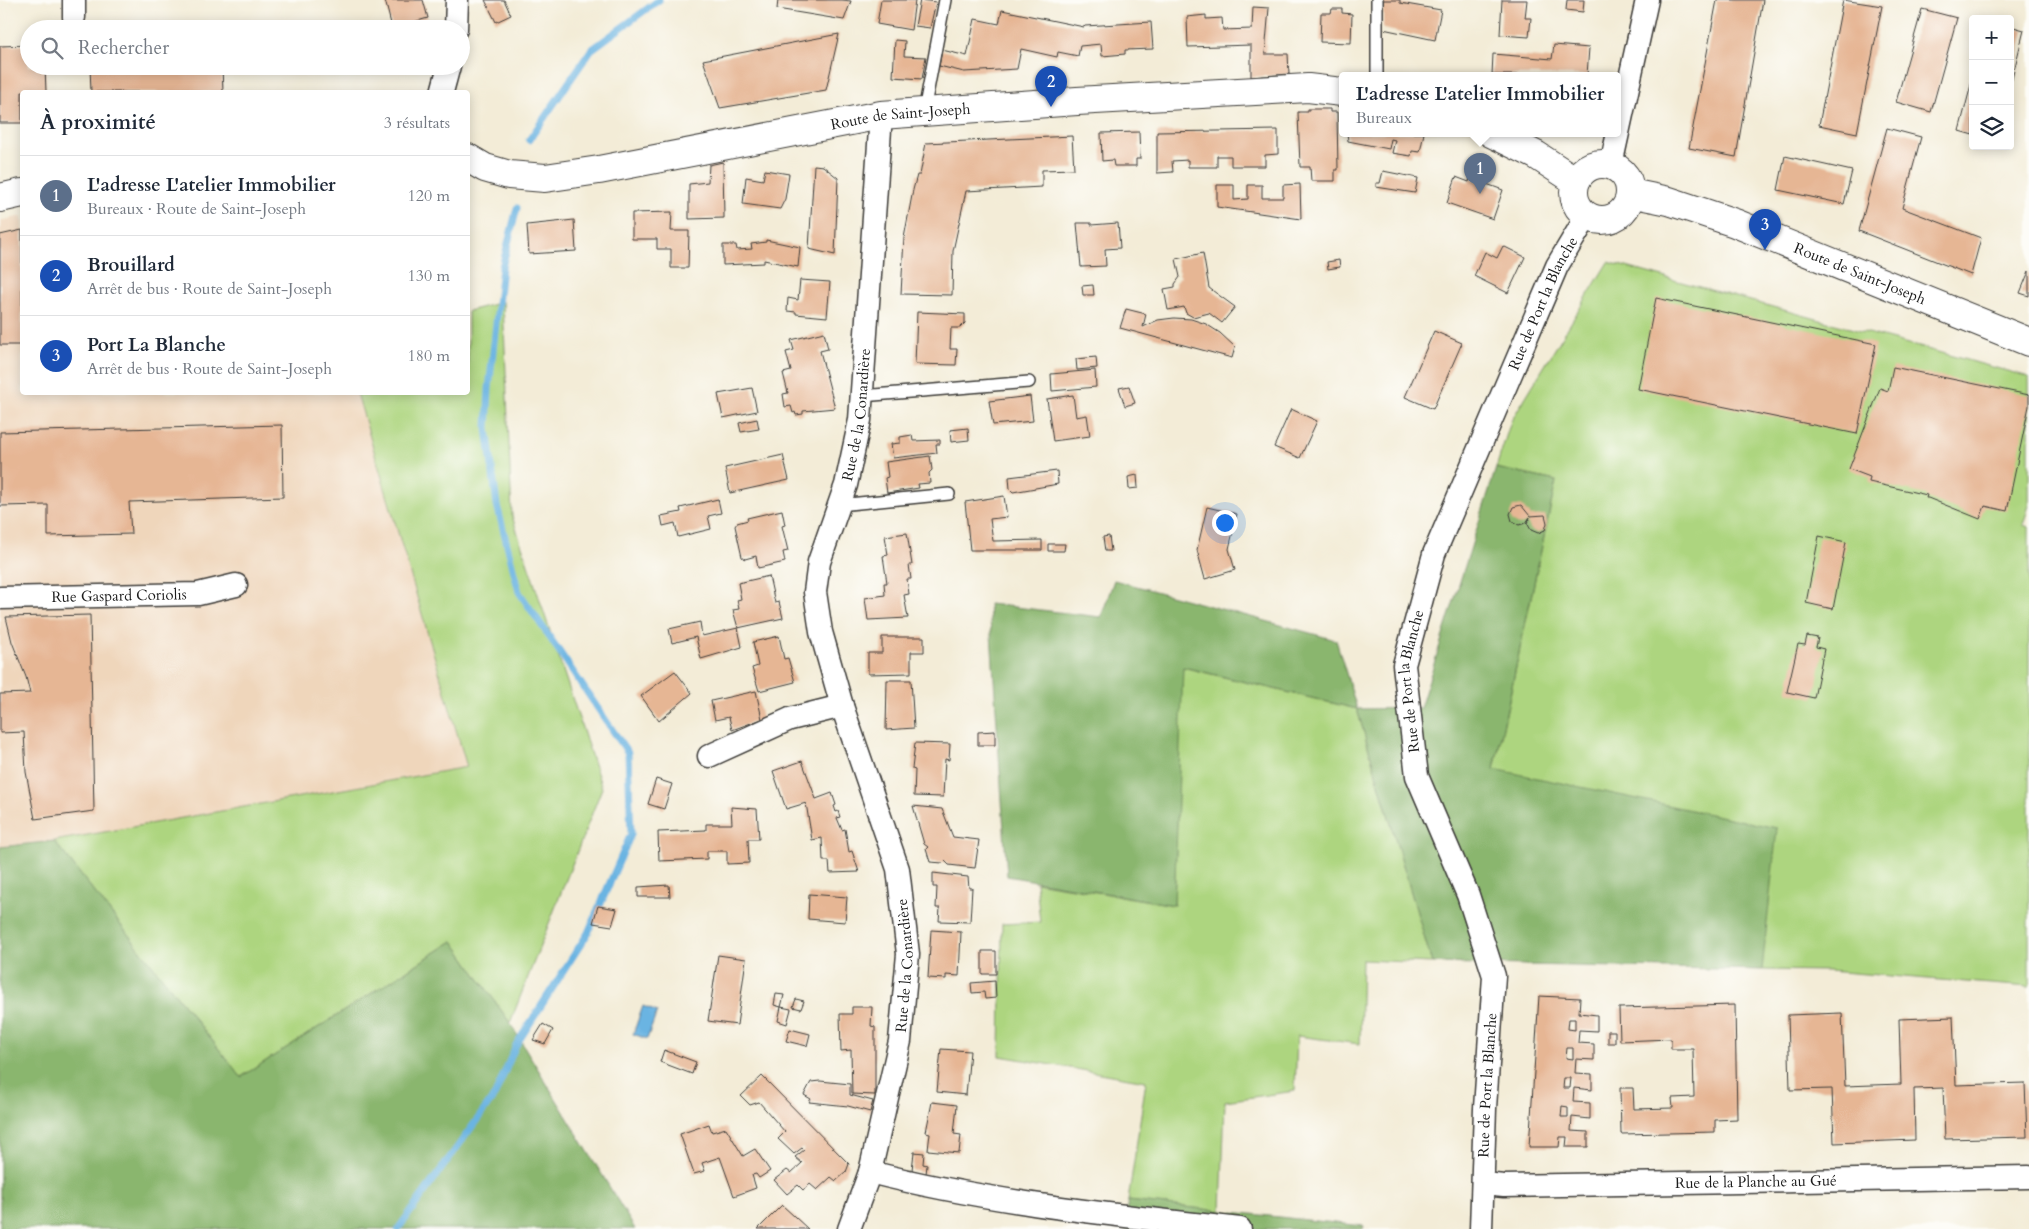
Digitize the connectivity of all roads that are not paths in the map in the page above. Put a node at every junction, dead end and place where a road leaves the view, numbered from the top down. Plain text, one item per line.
1 (457, 0) edge
2 (945, 0) edge
3 (1377, 0) edge
4 (1647, 0) edge
5 (456, 20) edge
6 (1377, 72) edge
7 (447, 75) edge
8 (443, 90) edge
9 (1339, 92) edge
10 (924, 112) junction
11 (881, 115) junction
12 (1621, 119) edge
13 (1499, 137) edge
14 (1617, 137) edge
15 (470, 159) edge
16 (1611, 165) junction
17 (1576, 181) junction
18 (20, 193) edge
19 (1630, 193) junction
20 (0, 198) edge
21 (1587, 216) junction
22 (2029, 342) edge
23 (1029, 382) dead end
24 (862, 396) junction
25 (949, 494) dead end
26 (839, 505) junction
27 (236, 585) dead end
28 (0, 598) edge
29 (842, 706) junction
30 (709, 756) dead end
31 (870, 1172) junction
32 (2029, 1177) edge
33 (1484, 1184) junction
34 (849, 1229) edge
35 (1240, 1229) edge
36 (1481, 1229) edge

1 - 5 street
2 - 10 lane
3 - 6 lane
4 - 12 street
7 - 8 street
9 - 10 street, Route de Saint-Joseph
10 - 11 street, Route de Saint-Joseph
11 - 15 street, Route de Saint-Joseph
11 - 24 street, Rue de la Conardière
13 - 17 street
14 - 16 street
16 - 17 street
16 - 19 street
17 - 21 street
18 - 20 street
19 - 21 street
19 - 22 street, Route de Saint-Joseph
21 - 33 street, Rue de Port la Blanche
23 - 24 lane
24 - 26 street, Rue de la Conardière
25 - 26 lane
26 - 29 street, Rue de la Conardière
27 - 28 street, Rue Gaspard Coriolis
29 - 30 street
29 - 31 street, Rue de la Conardière
31 - 34 street, Rue de la Conardière
31 - 35 street
32 - 33 street, Rue de la Planche au Gué
33 - 36 street, Rue de Port la Blanche

